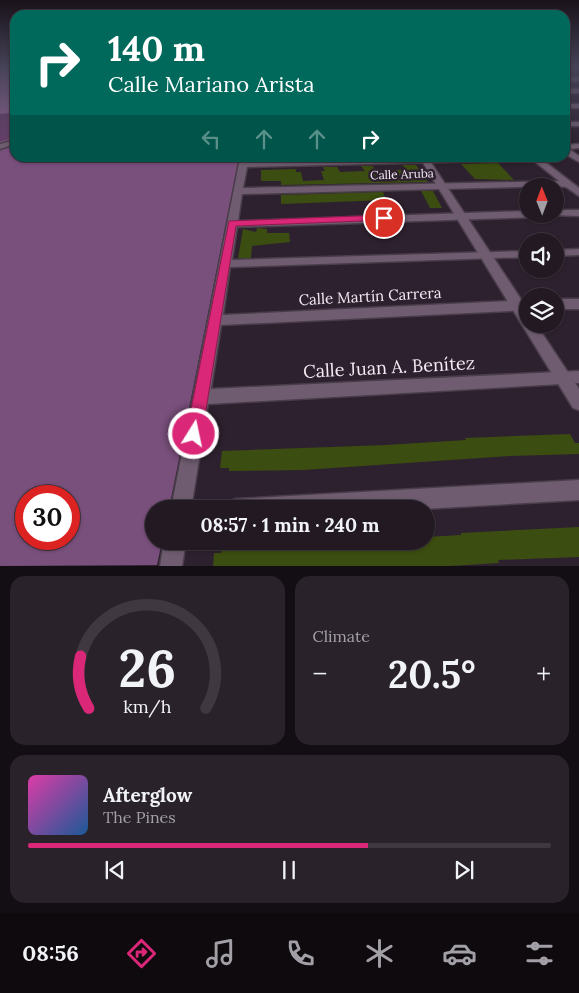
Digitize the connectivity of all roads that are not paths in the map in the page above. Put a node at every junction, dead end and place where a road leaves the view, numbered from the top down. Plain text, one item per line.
1 (243, 162) edge
2 (427, 162) edge
3 (540, 162) edge
4 (568, 184) junction
5 (442, 185) junction
6 (238, 191) junction
7 (579, 193) edge
8 (579, 213) edge
9 (564, 214) edge
10 (519, 215) edge
11 (460, 216) junction
12 (232, 224) junction
13 (579, 252) edge
14 (564, 253) edge
15 (519, 254) edge
16 (485, 256) junction
17 (224, 264) junction
18 (519, 301) edge
19 (564, 304) edge
20 (579, 304) edge
21 (519, 305) edge
22 (215, 320) junction
23 (538, 333) edge
24 (562, 377) junction
25 (579, 377) edge
26 (200, 397) junction
27 (579, 403) edge
28 (579, 490) edge
29 (183, 500) edge
30 (398, 500) edge
31 (173, 550) edge
32 (170, 566) edge

1 - 6 street
2 - 5 street
3 - 4 street
4 - 5 street, Calle Aruba
4 - 7 street
5 - 6 street, Calle Aruba
5 - 11 street
6 - 12 street
8 - 9 street
10 - 11 street
11 - 12 street
11 - 16 street
12 - 17 street
13 - 14 street
15 - 16 street
16 - 17 street
16 - 18 street
17 - 22 street
19 - 20 street
21 - 22 street, Calle Martín Carrera
22 - 26 street
23 - 24 street
24 - 25 street, Calle Juan A. Benítez
24 - 26 street, Calle Juan A. Benítez
24 - 27 street
26 - 29 street
28 - 30 street
31 - 32 street

